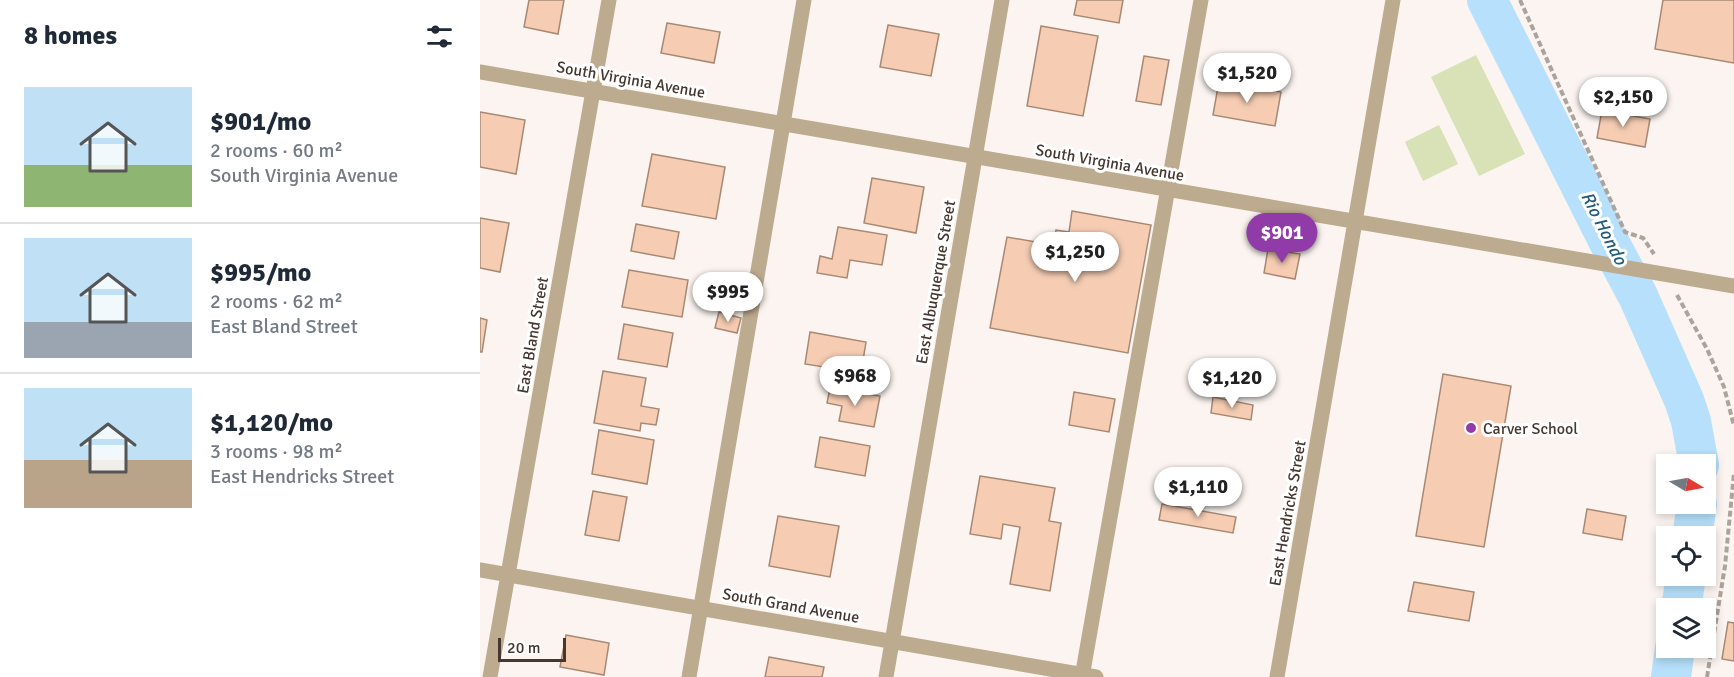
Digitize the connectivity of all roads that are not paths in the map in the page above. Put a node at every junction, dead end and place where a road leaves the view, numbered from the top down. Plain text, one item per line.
1 (609, 0) edge
2 (804, 0) edge
3 (1002, 0) edge
4 (1201, 0) edge
5 (1393, 0) edge
6 (480, 72) edge
7 (594, 91) junction
8 (782, 124) junction
9 (974, 157) junction
10 (1167, 190) junction
11 (1355, 222) junction
12 (1734, 286) edge
13 (480, 570) edge
14 (507, 574) junction
15 (701, 608) junction
16 (892, 641) junction
17 (1087, 676) edge
18 (490, 677) edge
19 (689, 677) edge
20 (886, 677) edge
21 (1277, 677) edge

1 - 7 street, East Bland Street
2 - 8 street
3 - 9 street, East Albuquerque Street
4 - 10 street
5 - 11 street, East Hendricks Street
6 - 7 street, South Virginia Avenue
7 - 8 street, South Virginia Avenue
7 - 14 street, East Bland Street
8 - 9 street, South Virginia Avenue
8 - 15 street
9 - 10 street, South Virginia Avenue
9 - 16 street, East Albuquerque Street
10 - 11 street, South Virginia Avenue
10 - 17 street
11 - 12 street, South Virginia Avenue
11 - 21 street, East Hendricks Street
13 - 14 street, South Grand Avenue
14 - 15 street, South Grand Avenue
14 - 18 street, East Bland Street
15 - 16 street, South Grand Avenue
15 - 19 street
16 - 17 street, South Grand Avenue
16 - 20 street, East Albuquerque Street

